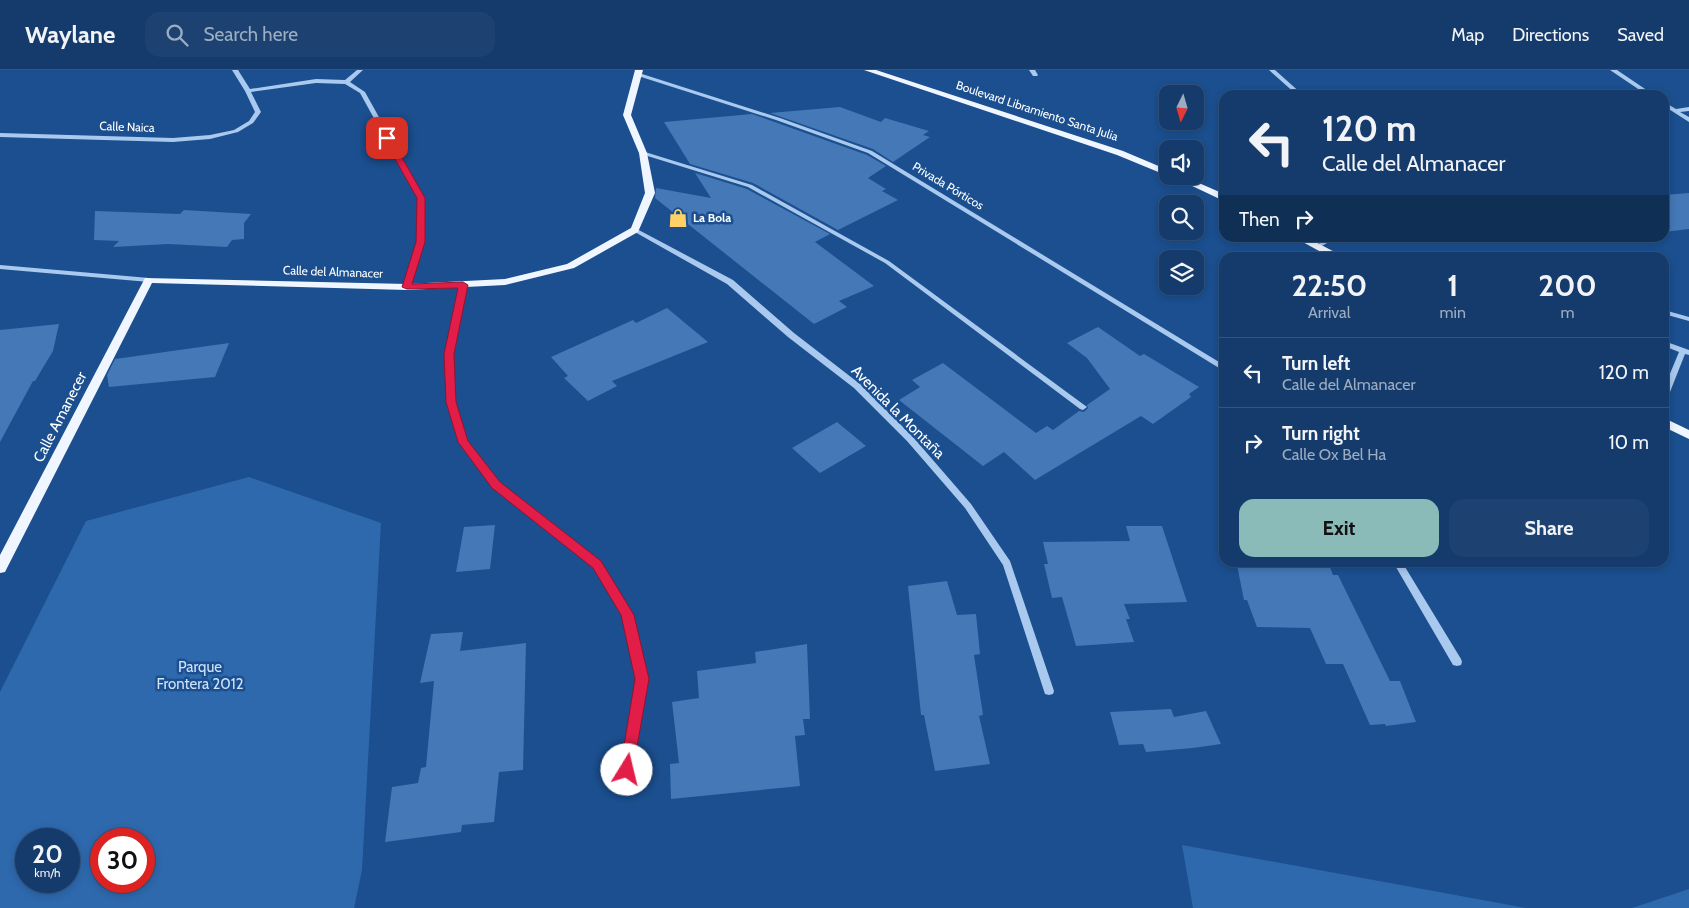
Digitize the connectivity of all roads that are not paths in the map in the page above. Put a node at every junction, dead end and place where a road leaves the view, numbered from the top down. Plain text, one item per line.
1 (235, 70) edge
2 (360, 70) edge
3 (868, 70) edge
4 (1272, 70) edge
5 (1613, 70) edge
6 (638, 72) edge
7 (346, 82) junction
8 (1294, 90) edge
9 (1643, 90) edge
10 (248, 91) junction
11 (1669, 108) edge
12 (1689, 109) edge
13 (1674, 111) junction
14 (1689, 120) edge
15 (251, 122) joint
16 (0, 135) edge
17 (643, 153) junction
18 (1159, 169) edge
19 (1195, 185) edge
20 (1219, 196) edge
21 (635, 230) junction
22 (1310, 242) edge
23 (1326, 242) edge
24 (1318, 246) junction
25 (1330, 252) edge
26 (0, 267) edge
27 (149, 280) junction
28 (463, 285) junction
29 (407, 287) junction
30 (1669, 313) edge
31 (1689, 319) edge
32 (1669, 345) edge
33 (1686, 352) edge
34 (1219, 365) edge
35 (1669, 387) edge
36 (1083, 407) dead end
37 (1669, 425) edge
38 (1689, 435) edge
39 (1400, 567) edge
40 (0, 568) edge
41 (1457, 662) dead end
42 (1049, 691) dead end
43 (627, 770) dead end

1 - 10 street
2 - 7 street
3 - 18 main road, Boulevard Libramiento Santa Julia
4 - 8 street
5 - 9 street
6 - 17 main road
6 - 34 street, Privada Pórticos
7 - 10 street
7 - 29 street
10 - 15 street
11 - 13 street
12 - 13 street
13 - 14 street
15 - 16 street, Calle Naica
17 - 21 main road
17 - 36 street
19 - 20 main road
21 - 28 main road, Calle del Almanacer
21 - 42 street, Avenida la Montaña
22 - 24 main road
23 - 24 street
24 - 25 main road
26 - 27 street, Calle del Almanacer
27 - 29 main road, Calle del Almanacer
27 - 40 main road, Calle Amanecer
28 - 29 main road, Calle del Almanacer
28 - 43 street
30 - 31 street
32 - 33 street
33 - 35 street
37 - 38 main road
39 - 41 street

